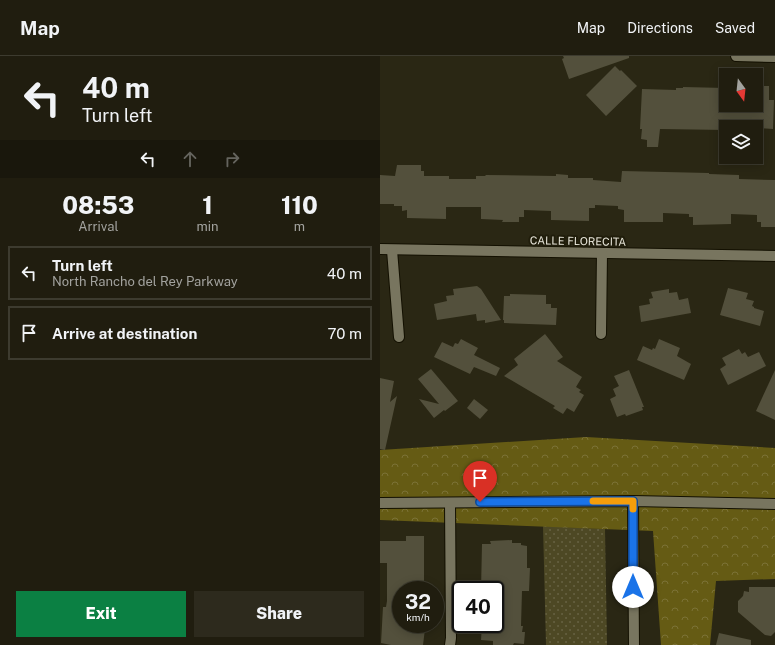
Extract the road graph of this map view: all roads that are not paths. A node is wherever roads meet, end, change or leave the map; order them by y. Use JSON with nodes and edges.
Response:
{"nodes":[{"id":1,"x":736,"y":56,"type":"edge"},
{"id":2,"x":775,"y":57,"type":"edge"},
{"id":3,"x":380,"y":249,"type":"edge"},
{"id":4,"x":392,"y":250,"type":"junction"},
{"id":5,"x":602,"y":253,"type":"junction"},
{"id":6,"x":775,"y":256,"type":"edge"},
{"id":7,"x":601,"y":334,"type":"dead end"},
{"id":8,"x":399,"y":337,"type":"dead end"},
{"id":9,"x":633,"y":501,"type":"junction"},
{"id":10,"x":380,"y":503,"type":"edge"},
{"id":11,"x":450,"y":503,"type":"junction"},
{"id":12,"x":775,"y":504,"type":"edge"},
{"id":13,"x":450,"y":645,"type":"edge"},
{"id":14,"x":634,"y":645,"type":"edge"}],
"edges":[{"from":1,"to":2,"type":"street"},
{"from":3,"to":4,"type":"street","name":"CALLE FLORECITA"},
{"from":4,"to":5,"type":"street","name":"CALLE FLORECITA"},
{"from":4,"to":8,"type":"street"},
{"from":5,"to":6,"type":"street","name":"CALLE FLORECITA"},
{"from":5,"to":7,"type":"street"},
{"from":9,"to":11,"type":"street"},
{"from":9,"to":12,"type":"street"},
{"from":9,"to":14,"type":"street"},
{"from":10,"to":11,"type":"street"},
{"from":11,"to":13,"type":"street"}]}
